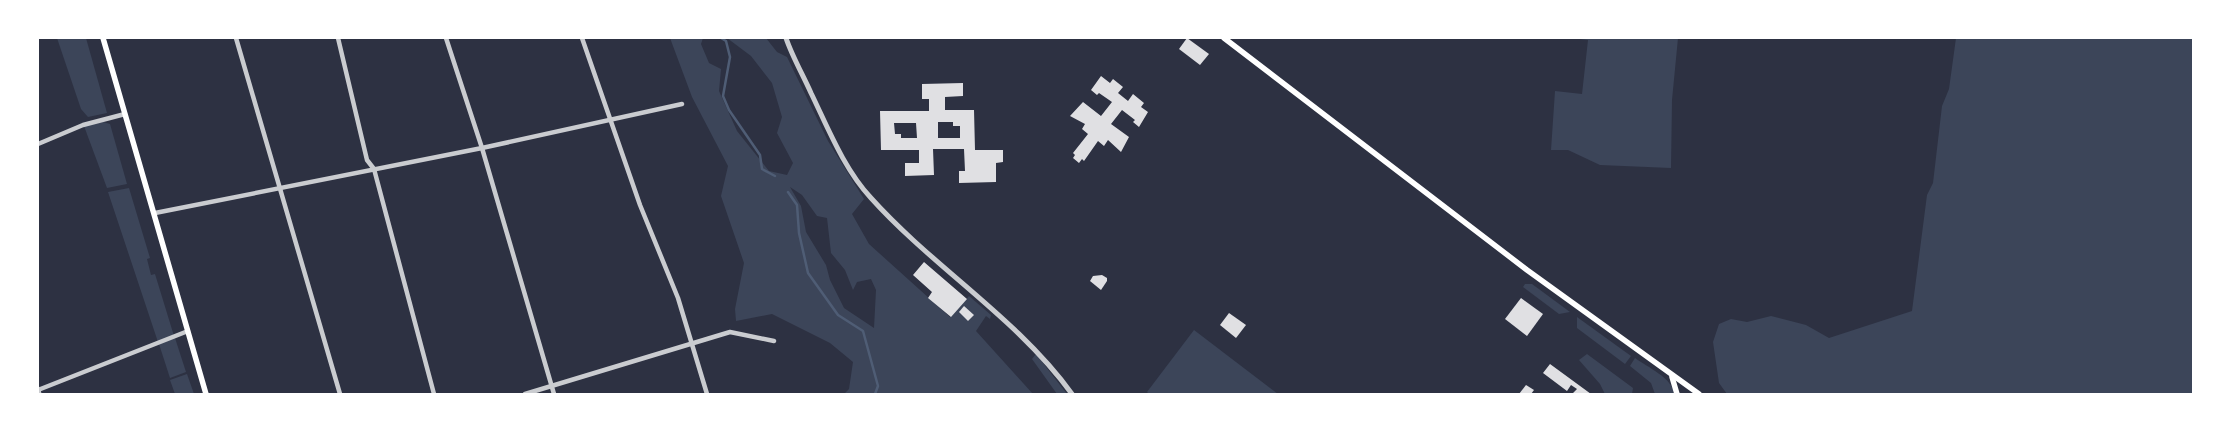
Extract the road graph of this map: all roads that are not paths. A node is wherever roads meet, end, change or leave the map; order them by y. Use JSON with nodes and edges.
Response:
{"nodes":[{"id":1,"x":103,"y":38,"type":"edge"},
{"id":2,"x":236,"y":38,"type":"edge"},
{"id":3,"x":338,"y":38,"type":"edge"},
{"id":4,"x":446,"y":38,"type":"edge"},
{"id":5,"x":582,"y":38,"type":"edge"},
{"id":6,"x":786,"y":38,"type":"edge"},
{"id":7,"x":1224,"y":38,"type":"edge"},
{"id":8,"x":682,"y":104,"type":"dead end"},
{"id":9,"x":125,"y":114,"type":"junction"},
{"id":10,"x":611,"y":119,"type":"junction"},
{"id":11,"x":38,"y":144,"type":"edge"},
{"id":12,"x":482,"y":148,"type":"junction"},
{"id":13,"x":374,"y":169,"type":"junction"},
{"id":14,"x":279,"y":187,"type":"junction"},
{"id":15,"x":155,"y":213,"type":"junction"},
{"id":16,"x":188,"y":331,"type":"junction"},
{"id":17,"x":774,"y":341,"type":"dead end"},
{"id":18,"x":692,"y":342,"type":"junction"},
{"id":19,"x":1672,"y":375,"type":"junction"},
{"id":20,"x":551,"y":387,"type":"junction"},
{"id":21,"x":38,"y":390,"type":"edge"},
{"id":22,"x":39,"y":394,"type":"edge"},
{"id":23,"x":206,"y":394,"type":"edge"},
{"id":24,"x":340,"y":394,"type":"edge"},
{"id":25,"x":434,"y":394,"type":"edge"},
{"id":26,"x":525,"y":394,"type":"edge"},
{"id":27,"x":554,"y":394,"type":"edge"},
{"id":28,"x":706,"y":394,"type":"edge"},
{"id":29,"x":1072,"y":394,"type":"edge"},
{"id":30,"x":1677,"y":394,"type":"edge"},
{"id":31,"x":1699,"y":394,"type":"edge"}],
"edges":[{"from":1,"to":9,"type":"main road"},
{"from":2,"to":14,"type":"street"},
{"from":3,"to":13,"type":"street"},
{"from":4,"to":12,"type":"street"},
{"from":5,"to":10,"type":"street"},
{"from":6,"to":29,"type":"street"},
{"from":7,"to":19,"type":"main road"},
{"from":8,"to":10,"type":"street"},
{"from":9,"to":11,"type":"street"},
{"from":9,"to":15,"type":"main road"},
{"from":10,"to":12,"type":"street"},
{"from":10,"to":18,"type":"street"},
{"from":12,"to":13,"type":"street"},
{"from":12,"to":20,"type":"street"},
{"from":13,"to":14,"type":"street"},
{"from":13,"to":25,"type":"street"},
{"from":14,"to":15,"type":"street"},
{"from":14,"to":24,"type":"street"},
{"from":15,"to":16,"type":"main road"},
{"from":16,"to":21,"type":"street"},
{"from":16,"to":23,"type":"main road"},
{"from":17,"to":18,"type":"street"},
{"from":18,"to":20,"type":"street"},
{"from":18,"to":28,"type":"street"},
{"from":19,"to":30,"type":"main road"},
{"from":19,"to":31,"type":"main road"},
{"from":20,"to":26,"type":"street"},
{"from":20,"to":27,"type":"street"},
{"from":21,"to":22,"type":"street"}]}
